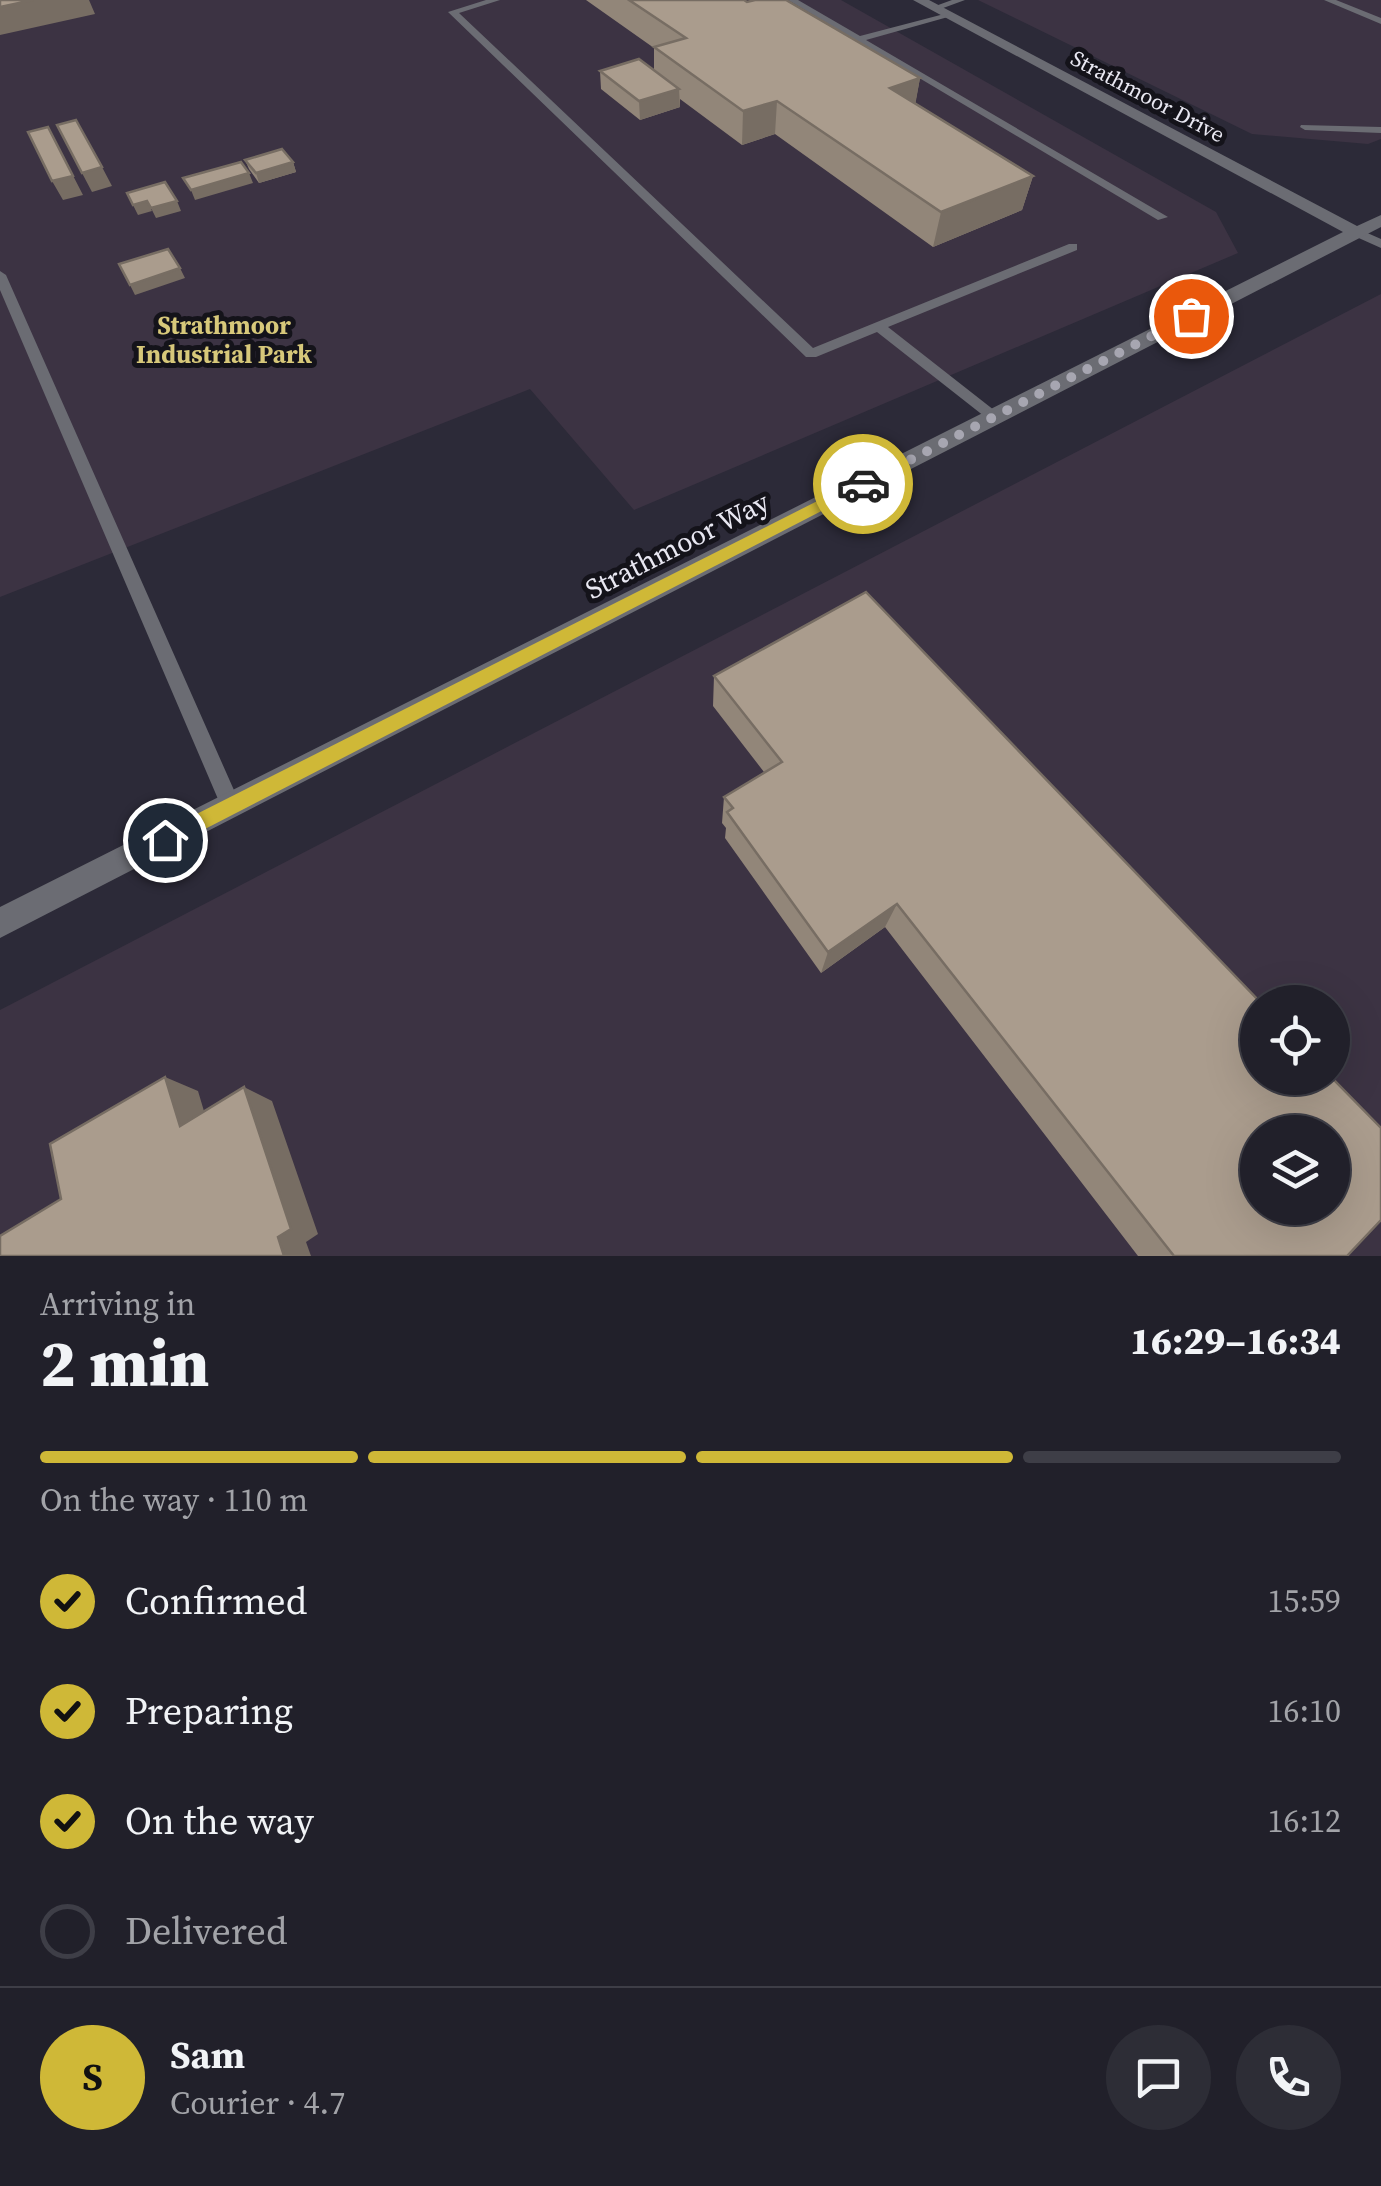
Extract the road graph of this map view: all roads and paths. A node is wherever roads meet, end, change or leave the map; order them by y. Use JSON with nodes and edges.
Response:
{"nodes":[{"id":1,"x":496,"y":0,"type":"edge"},
{"id":2,"x":792,"y":0,"type":"edge"},
{"id":3,"x":919,"y":0,"type":"edge"},
{"id":4,"x":961,"y":0,"type":"edge"},
{"id":5,"x":1328,"y":0,"type":"edge"},
{"id":6,"x":940,"y":12,"type":"junction"},
{"id":7,"x":1381,"y":21,"type":"edge"},
{"id":8,"x":858,"y":38,"type":"junction"},
{"id":9,"x":1305,"y":127,"type":"dead end"},
{"id":10,"x":1381,"y":130,"type":"edge"},
{"id":11,"x":1162,"y":217,"type":"dead end"},
{"id":12,"x":1381,"y":220,"type":"edge"},
{"id":13,"x":1356,"y":232,"type":"junction"},
{"id":14,"x":1381,"y":244,"type":"edge"},
{"id":15,"x":1073,"y":247,"type":"dead end"},
{"id":16,"x":0,"y":275,"type":"edge"},
{"id":17,"x":878,"y":326,"type":"junction"},
{"id":18,"x":994,"y":417,"type":"junction"},
{"id":19,"x":231,"y":806,"type":"junction"},
{"id":20,"x":0,"y":923,"type":"edge"}],
"edges":[{"from":1,"to":17,"type":"lane"},
{"from":2,"to":8,"type":"lane"},
{"from":3,"to":6,"type":"street","name":"Strathmoor Drive"},
{"from":4,"to":6,"type":"lane"},
{"from":5,"to":7,"type":"lane"},
{"from":6,"to":8,"type":"lane"},
{"from":6,"to":13,"type":"street","name":"Strathmoor Drive"},
{"from":8,"to":11,"type":"lane"},
{"from":9,"to":10,"type":"lane"},
{"from":12,"to":13,"type":"street","name":"Strathmoor Way"},
{"from":13,"to":14,"type":"lane"},
{"from":13,"to":18,"type":"street","name":"Strathmoor Way"},
{"from":15,"to":17,"type":"lane"},
{"from":16,"to":19,"type":"lane"},
{"from":17,"to":18,"type":"lane"},
{"from":18,"to":19,"type":"street","name":"Strathmoor Way"},
{"from":19,"to":20,"type":"street","name":"Strathmoor Way"}]}
